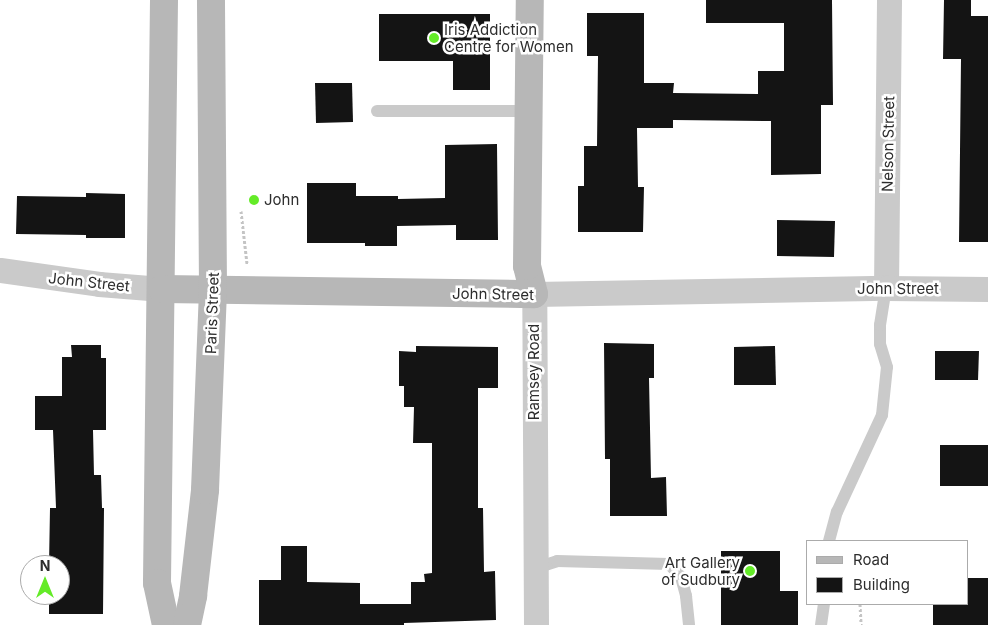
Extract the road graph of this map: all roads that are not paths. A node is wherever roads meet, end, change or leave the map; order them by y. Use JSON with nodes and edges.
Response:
{"nodes":[{"id":1,"x":164,"y":0,"type":"edge"},
{"id":2,"x":210,"y":0,"type":"edge"},
{"id":3,"x":530,"y":0,"type":"edge"},
{"id":4,"x":889,"y":0,"type":"edge"},
{"id":5,"x":377,"y":111,"type":"dead end"},
{"id":6,"x":529,"y":111,"type":"junction"},
{"id":7,"x":0,"y":270,"type":"edge"},
{"id":8,"x":886,"y":288,"type":"junction"},
{"id":9,"x":162,"y":289,"type":"junction"},
{"id":10,"x":988,"y":289,"type":"edge"},
{"id":11,"x":213,"y":290,"type":"junction"},
{"id":12,"x":534,"y":294,"type":"junction"},
{"id":13,"x":829,"y":540,"type":"edge"},
{"id":14,"x":536,"y":568,"type":"junction"},
{"id":15,"x":824,"y":605,"type":"edge"},
{"id":16,"x":166,"y":625,"type":"edge"},
{"id":17,"x":187,"y":625,"type":"edge"},
{"id":18,"x":536,"y":625,"type":"edge"},
{"id":19,"x":689,"y":625,"type":"edge"},
{"id":20,"x":821,"y":625,"type":"edge"}],
"edges":[{"from":1,"to":9,"type":"main road"},
{"from":2,"to":11,"type":"main road","name":"Paris Street"},
{"from":3,"to":6,"type":"main road","name":"Ramsey Road"},
{"from":4,"to":8,"type":"street","name":"Nelson Street"},
{"from":5,"to":6,"type":"lane"},
{"from":6,"to":12,"type":"main road","name":"Ramsey Road"},
{"from":7,"to":9,"type":"street","name":"John Street"},
{"from":8,"to":10,"type":"street","name":"John Street"},
{"from":8,"to":12,"type":"street","name":"John Street"},
{"from":8,"to":13,"type":"lane"},
{"from":9,"to":11,"type":"main road","name":"John Street"},
{"from":9,"to":16,"type":"main road"},
{"from":11,"to":12,"type":"main road","name":"John Street"},
{"from":11,"to":17,"type":"main road","name":"Paris Street"},
{"from":12,"to":14,"type":"street","name":"Ramsey Road"},
{"from":14,"to":18,"type":"street","name":"Ramsey Road"},
{"from":14,"to":19,"type":"lane"},
{"from":15,"to":20,"type":"lane"}]}
